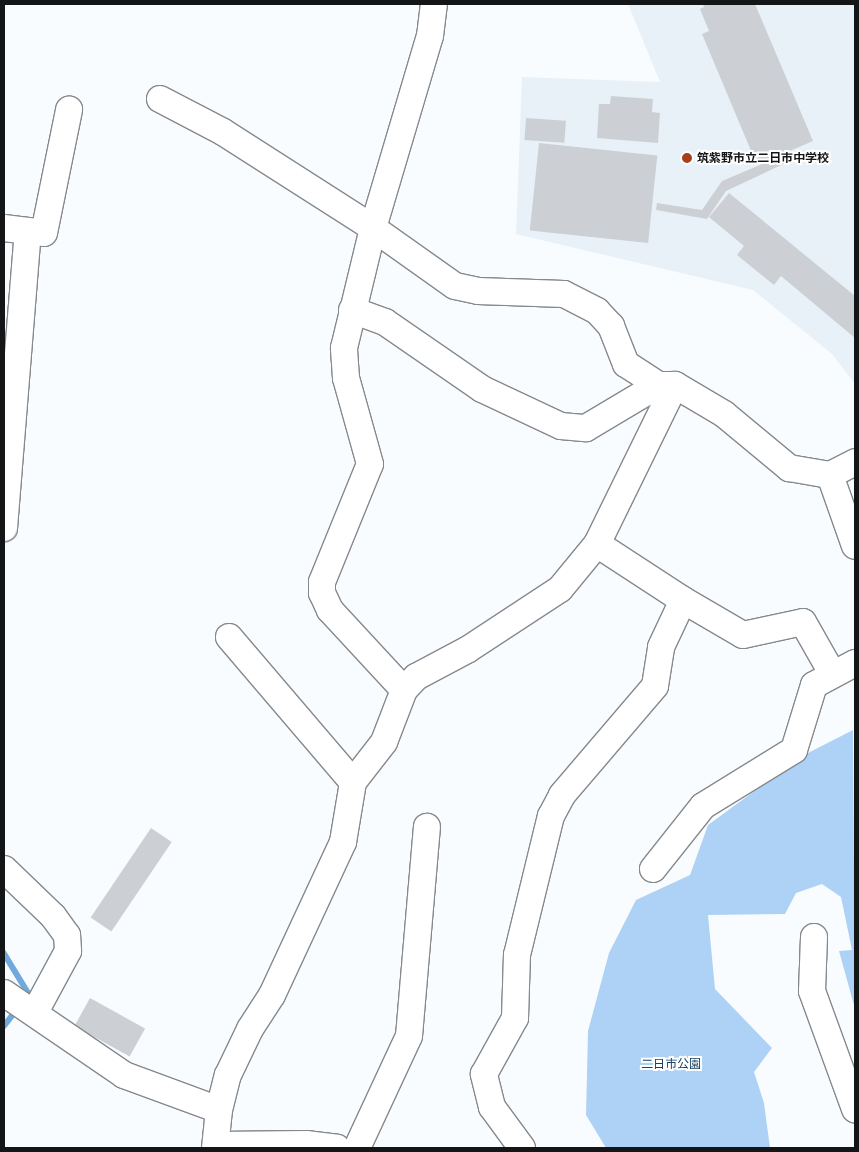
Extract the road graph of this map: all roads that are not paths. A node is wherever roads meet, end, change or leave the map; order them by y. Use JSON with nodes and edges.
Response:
{"nodes":[{"id":1,"x":434,"y":4,"type":"edge"},
{"id":2,"x":160,"y":99,"type":"dead end"},
{"id":3,"x":69,"y":110,"type":"dead end"},
{"id":4,"x":373,"y":228,"type":"junction"},
{"id":5,"x":16,"y":229,"type":"edge"},
{"id":6,"x":352,"y":310,"type":"junction"},
{"id":7,"x":666,"y":385,"type":"junction"},
{"id":8,"x":9,"y":406,"type":"edge"},
{"id":9,"x":855,"y":462,"type":"edge"},
{"id":10,"x":830,"y":475,"type":"junction"},
{"id":11,"x":4,"y":528,"type":"edge"},
{"id":12,"x":597,"y":544,"type":"junction"},
{"id":13,"x":855,"y":546,"type":"edge"},
{"id":14,"x":683,"y":600,"type":"junction"},
{"id":15,"x":229,"y":637,"type":"dead end"},
{"id":16,"x":855,"y":663,"type":"edge"},
{"id":17,"x":832,"y":673,"type":"junction"},
{"id":18,"x":404,"y":690,"type":"junction"},
{"id":19,"x":354,"y":782,"type":"junction"},
{"id":20,"x":427,"y":827,"type":"dead end"},
{"id":21,"x":4,"y":868,"type":"edge"},
{"id":22,"x":654,"y":869,"type":"dead end"},
{"id":23,"x":814,"y":937,"type":"dead end"},
{"id":24,"x":4,"y":993,"type":"edge"},
{"id":25,"x":35,"y":1012,"type":"junction"},
{"id":26,"x":855,"y":1109,"type":"edge"},
{"id":27,"x":219,"y":1110,"type":"junction"},
{"id":28,"x":215,"y":1146,"type":"edge"},
{"id":29,"x":337,"y":1148,"type":"edge"},
{"id":30,"x":357,"y":1148,"type":"edge"},
{"id":31,"x":522,"y":1148,"type":"edge"}],
"edges":[{"from":1,"to":4,"type":"street"},
{"from":2,"to":4,"type":"street"},
{"from":3,"to":5,"type":"street"},
{"from":4,"to":6,"type":"street"},
{"from":4,"to":7,"type":"street"},
{"from":5,"to":8,"type":"street"},
{"from":6,"to":7,"type":"street"},
{"from":6,"to":18,"type":"street"},
{"from":7,"to":10,"type":"street"},
{"from":7,"to":12,"type":"street"},
{"from":8,"to":11,"type":"street"},
{"from":9,"to":10,"type":"street"},
{"from":10,"to":13,"type":"street"},
{"from":12,"to":14,"type":"street"},
{"from":12,"to":18,"type":"street"},
{"from":14,"to":17,"type":"street"},
{"from":14,"to":31,"type":"street"},
{"from":15,"to":19,"type":"street"},
{"from":16,"to":17,"type":"street"},
{"from":17,"to":22,"type":"street"},
{"from":18,"to":19,"type":"street"},
{"from":19,"to":27,"type":"street"},
{"from":20,"to":30,"type":"street"},
{"from":21,"to":25,"type":"street"},
{"from":23,"to":26,"type":"street"},
{"from":24,"to":25,"type":"street"},
{"from":25,"to":27,"type":"street"},
{"from":27,"to":28,"type":"street"},
{"from":28,"to":29,"type":"street"}]}
